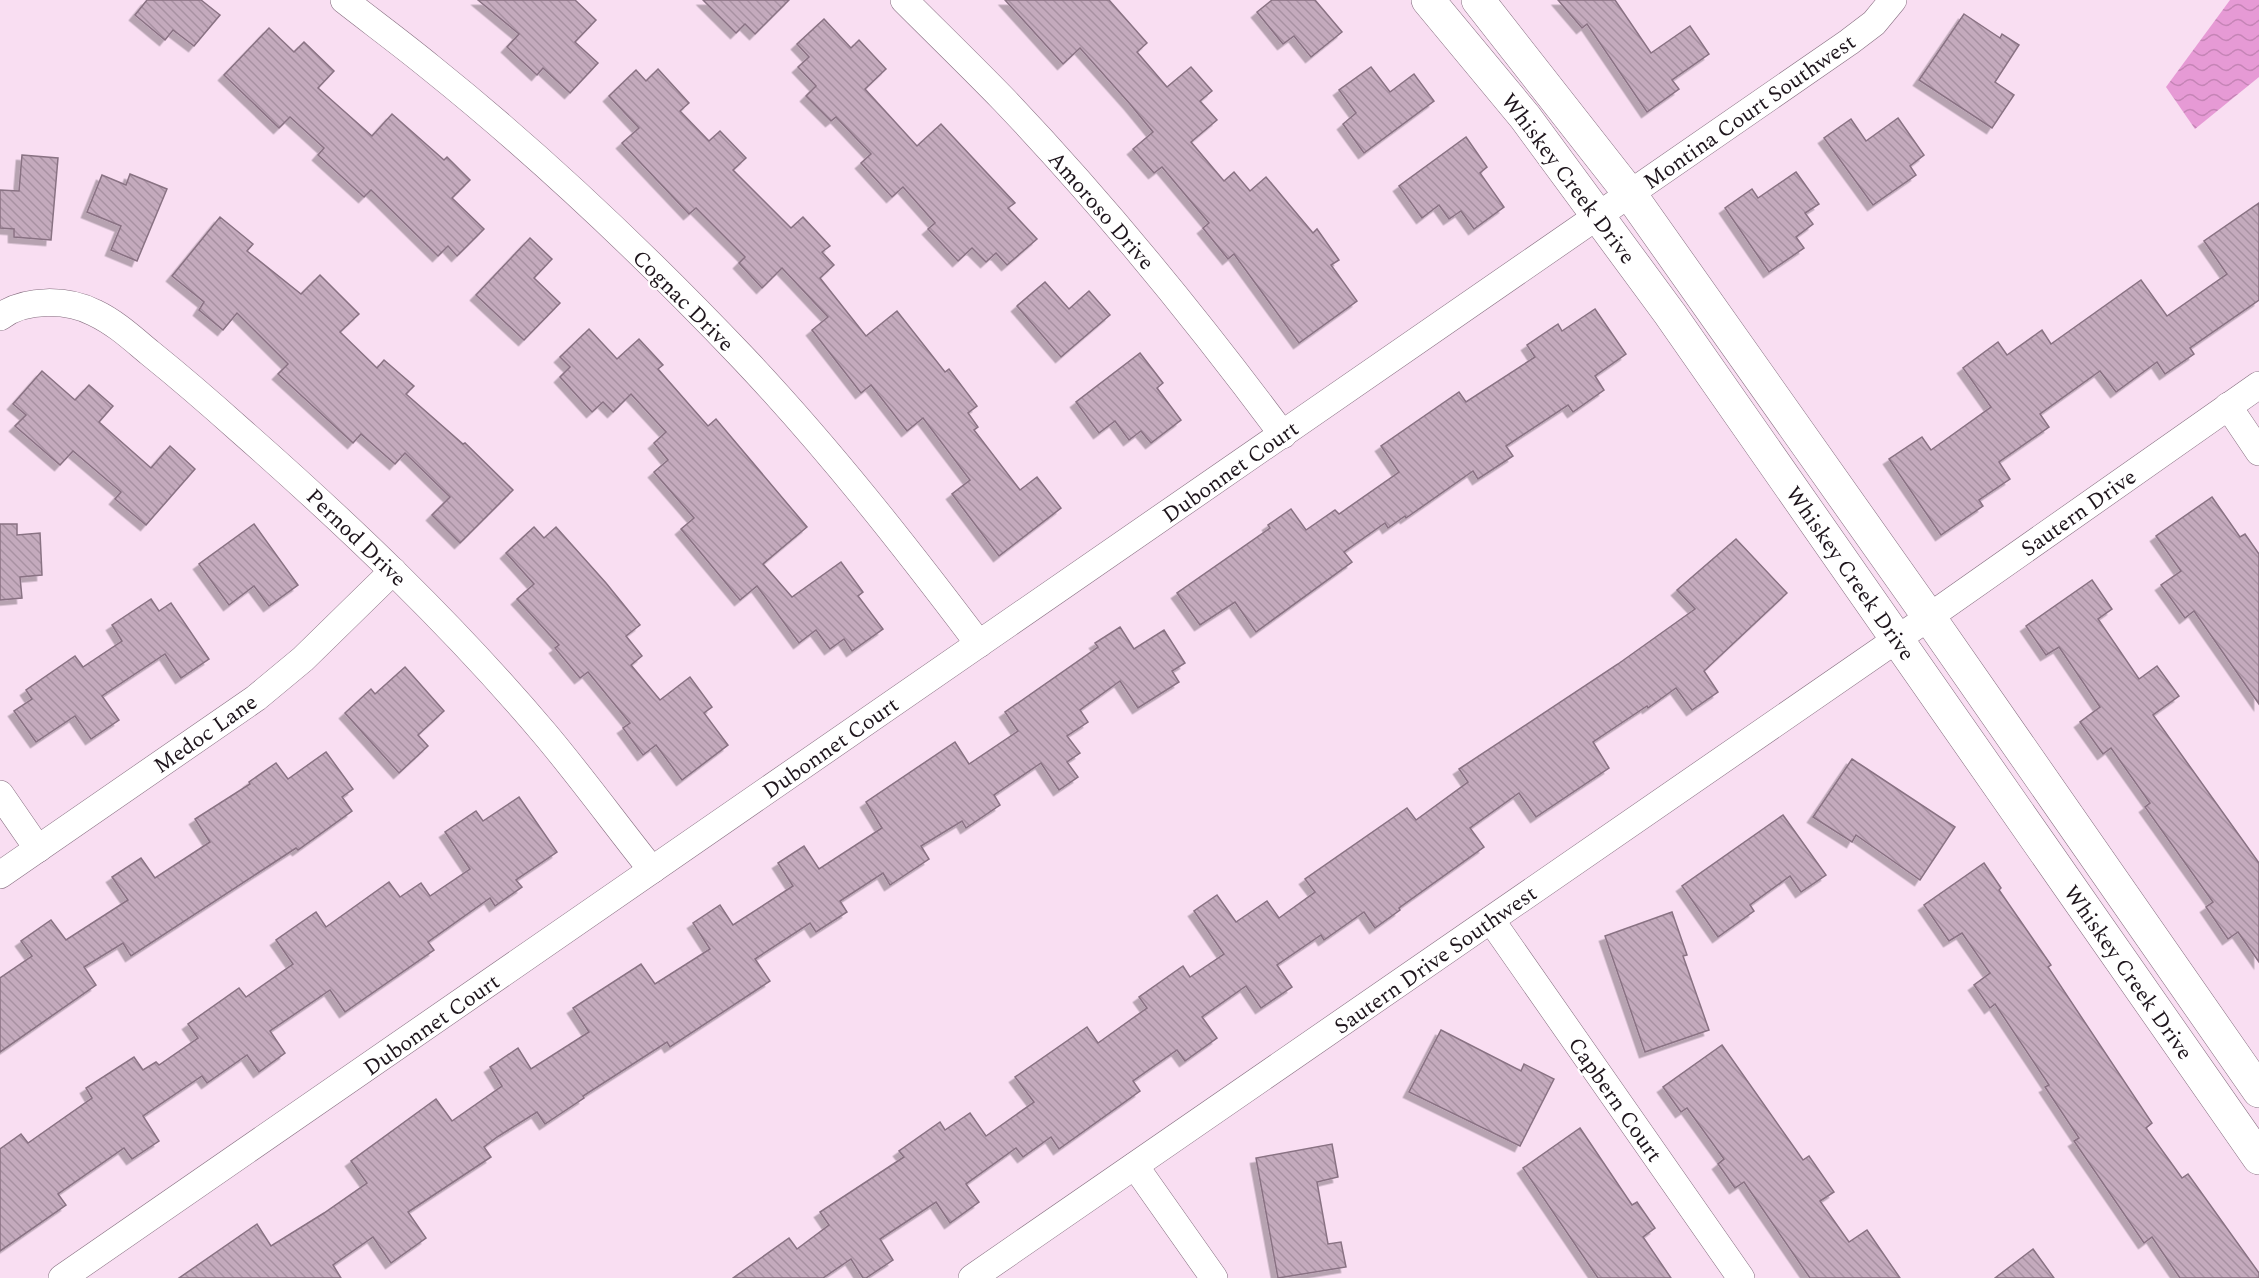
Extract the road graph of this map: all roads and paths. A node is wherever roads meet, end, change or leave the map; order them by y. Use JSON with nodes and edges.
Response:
{"nodes":[{"id":1,"x":344,"y":0,"type":"edge"},
{"id":2,"x":904,"y":0,"type":"edge"},
{"id":3,"x":1428,"y":0,"type":"edge"},
{"id":4,"x":1478,"y":0,"type":"edge"},
{"id":5,"x":1893,"y":0,"type":"edge"},
{"id":6,"x":1630,"y":194,"type":"junction"},
{"id":7,"x":1598,"y":215,"type":"junction"},
{"id":8,"x":0,"y":317,"type":"edge"},
{"id":9,"x":2259,"y":385,"type":"edge"},
{"id":10,"x":2228,"y":406,"type":"junction"},
{"id":11,"x":1282,"y":435,"type":"junction"},
{"id":12,"x":2259,"y":452,"type":"edge"},
{"id":13,"x":393,"y":571,"type":"junction"},
{"id":14,"x":1929,"y":618,"type":"junction"},
{"id":15,"x":1897,"y":639,"type":"junction"},
{"id":16,"x":979,"y":644,"type":"junction"},
{"id":17,"x":0,"y":794,"type":"edge"},
{"id":18,"x":38,"y":849,"type":"junction"},
{"id":19,"x":652,"y":870,"type":"junction"},
{"id":20,"x":0,"y":874,"type":"edge"},
{"id":21,"x":1491,"y":920,"type":"junction"},
{"id":22,"x":2259,"y":1091,"type":"edge"},
{"id":23,"x":2259,"y":1158,"type":"edge"},
{"id":24,"x":1136,"y":1166,"type":"junction"},
{"id":25,"x":62,"y":1278,"type":"edge"},
{"id":26,"x":972,"y":1278,"type":"edge"},
{"id":27,"x":1214,"y":1278,"type":"edge"},
{"id":28,"x":1741,"y":1278,"type":"edge"}],
"edges":[{"from":1,"to":16,"type":"street","name":"Cognac Drive"},
{"from":2,"to":11,"type":"street","name":"Amoroso Drive"},
{"from":3,"to":7,"type":"street","name":"Whiskey Creek Drive"},
{"from":4,"to":6,"type":"street","name":"Whiskey Creek Drive"},
{"from":5,"to":6,"type":"street","name":"Montina Court Southwest"},
{"from":6,"to":7,"type":"street","name":"Montina Court Southwest"},
{"from":6,"to":14,"type":"street","name":"Whiskey Creek Drive"},
{"from":7,"to":11,"type":"street","name":"Dubonnet Court"},
{"from":7,"to":15,"type":"street","name":"Whiskey Creek Drive"},
{"from":8,"to":13,"type":"street","name":"Pernod Drive"},
{"from":9,"to":10,"type":"street","name":"Sautern Drive"},
{"from":10,"to":12,"type":"street"},
{"from":10,"to":14,"type":"street","name":"Sautern Drive"},
{"from":11,"to":16,"type":"street","name":"Dubonnet Court"},
{"from":13,"to":18,"type":"street","name":"Medoc Lane"},
{"from":13,"to":19,"type":"street","name":"Pernod Drive"},
{"from":14,"to":15,"type":"street","name":"Sautern Drive"},
{"from":14,"to":22,"type":"street","name":"Whiskey Creek Drive"},
{"from":15,"to":21,"type":"street","name":"Sautern Drive Southwest"},
{"from":15,"to":23,"type":"street","name":"Whiskey Creek Drive"},
{"from":16,"to":19,"type":"street","name":"Dubonnet Court"},
{"from":17,"to":18,"type":"street"},
{"from":18,"to":20,"type":"street","name":"Medoc Lane"},
{"from":19,"to":25,"type":"street","name":"Dubonnet Court"},
{"from":21,"to":24,"type":"street","name":"Sautern Drive Southwest"},
{"from":21,"to":28,"type":"street","name":"Capbern Court"},
{"from":24,"to":26,"type":"street","name":"Sautern Drive Southwest"},
{"from":24,"to":27,"type":"street"}]}
